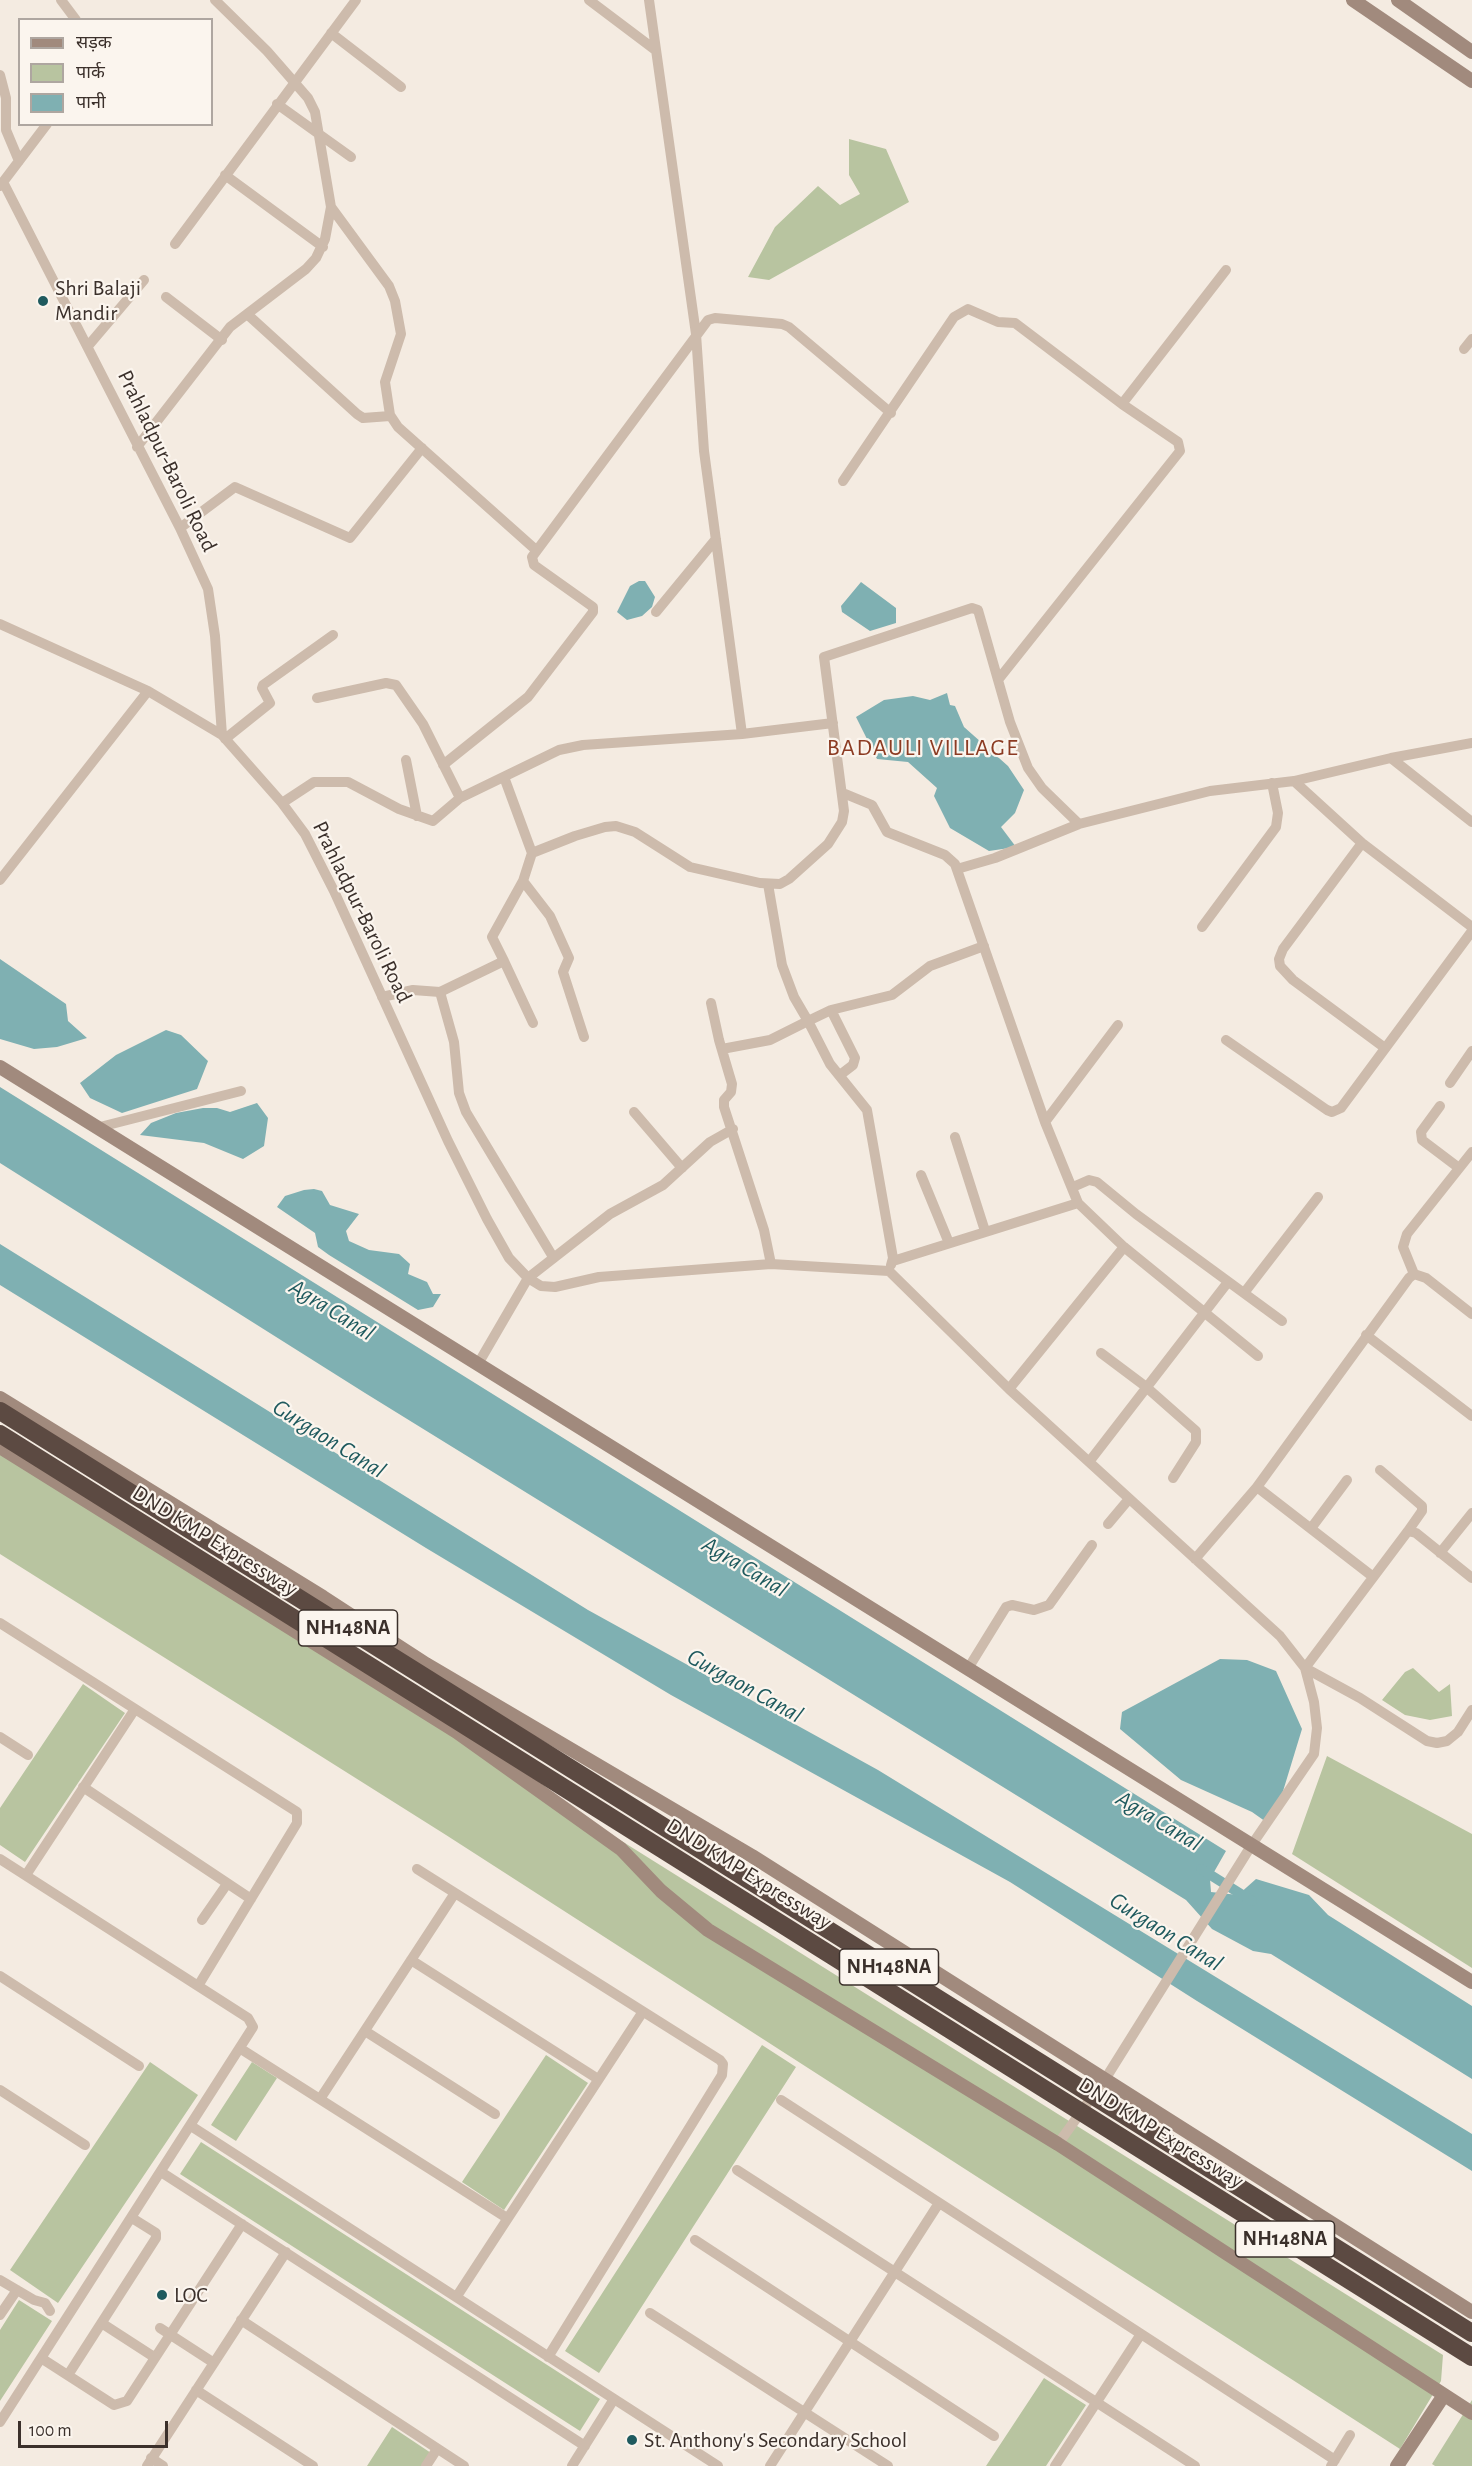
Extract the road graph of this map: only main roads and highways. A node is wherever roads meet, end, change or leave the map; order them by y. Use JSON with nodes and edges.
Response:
{"nodes":[{"id":1,"x":0,"y":1411,"type":"edge"},
{"id":2,"x":0,"y":1434,"type":"edge"},
{"id":3,"x":1472,"y":2333,"type":"edge"},
{"id":4,"x":1472,"y":2357,"type":"edge"}],
"edges":[{"from":1,"to":3,"type":"highway","name":"DND KMP Expressway","number":"NH148NA"},
{"from":2,"to":4,"type":"highway","name":"DND KMP Expressway","number":"NH148NA"}]}
